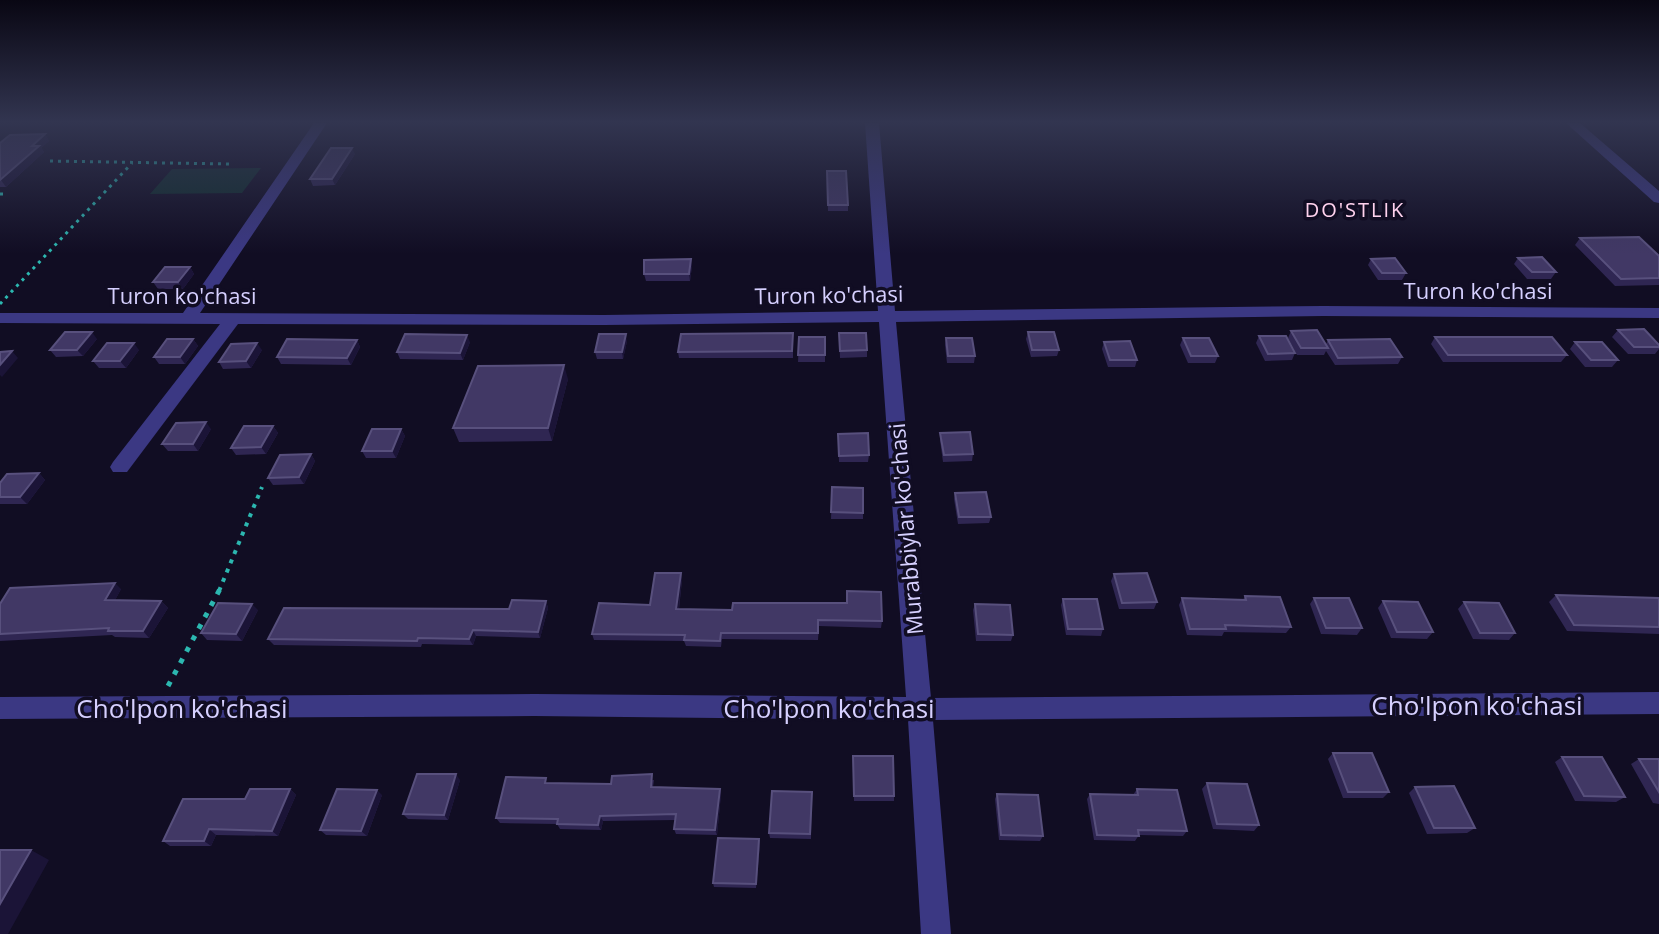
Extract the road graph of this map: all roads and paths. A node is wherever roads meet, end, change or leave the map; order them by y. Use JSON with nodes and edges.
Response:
{"nodes":[{"id":1,"x":129,"y":167,"type":"edge"},
{"id":2,"x":291,"y":167,"type":"edge"},
{"id":3,"x":875,"y":167,"type":"edge"},
{"id":4,"x":1622,"y":167,"type":"edge"},
{"id":5,"x":1659,"y":199,"type":"edge"},
{"id":6,"x":0,"y":304,"type":"edge"},
{"id":7,"x":1659,"y":313,"type":"edge"},
{"id":8,"x":885,"y":315,"type":"junction"},
{"id":9,"x":189,"y":317,"type":"junction"},
{"id":10,"x":235,"y":317,"type":"junction"},
{"id":11,"x":0,"y":318,"type":"edge"},
{"id":12,"x":120,"y":467,"type":"dead end"},
{"id":13,"x":262,"y":487,"type":"dead end"},
{"id":14,"x":1659,"y":703,"type":"edge"},
{"id":15,"x":0,"y":708,"type":"edge"},
{"id":16,"x":155,"y":709,"type":"junction"},
{"id":17,"x":921,"y":709,"type":"junction"},
{"id":18,"x":936,"y":934,"type":"edge"}],
"edges":[{"from":1,"to":6,"type":"path"},
{"from":2,"to":9,"type":"street"},
{"from":3,"to":8,"type":"street","name":"Murabbiylar ko'chasi"},
{"from":4,"to":5,"type":"street"},
{"from":7,"to":8,"type":"street","name":"Turon ko'chasi"},
{"from":8,"to":10,"type":"street","name":"Turon ko'chasi"},
{"from":8,"to":17,"type":"street","name":"Murabbiylar ko'chasi"},
{"from":9,"to":10,"type":"street","name":"Turon ko'chasi"},
{"from":9,"to":11,"type":"street","name":"Turon ko'chasi"},
{"from":10,"to":12,"type":"street"},
{"from":13,"to":16,"type":"path"},
{"from":14,"to":17,"type":"street","name":"Cho'lpon ko'chasi"},
{"from":15,"to":16,"type":"street","name":"Cho'lpon ko'chasi"},
{"from":16,"to":17,"type":"street","name":"Cho'lpon ko'chasi"},
{"from":17,"to":18,"type":"street","name":"Murabbiylar ko'chasi"}]}
